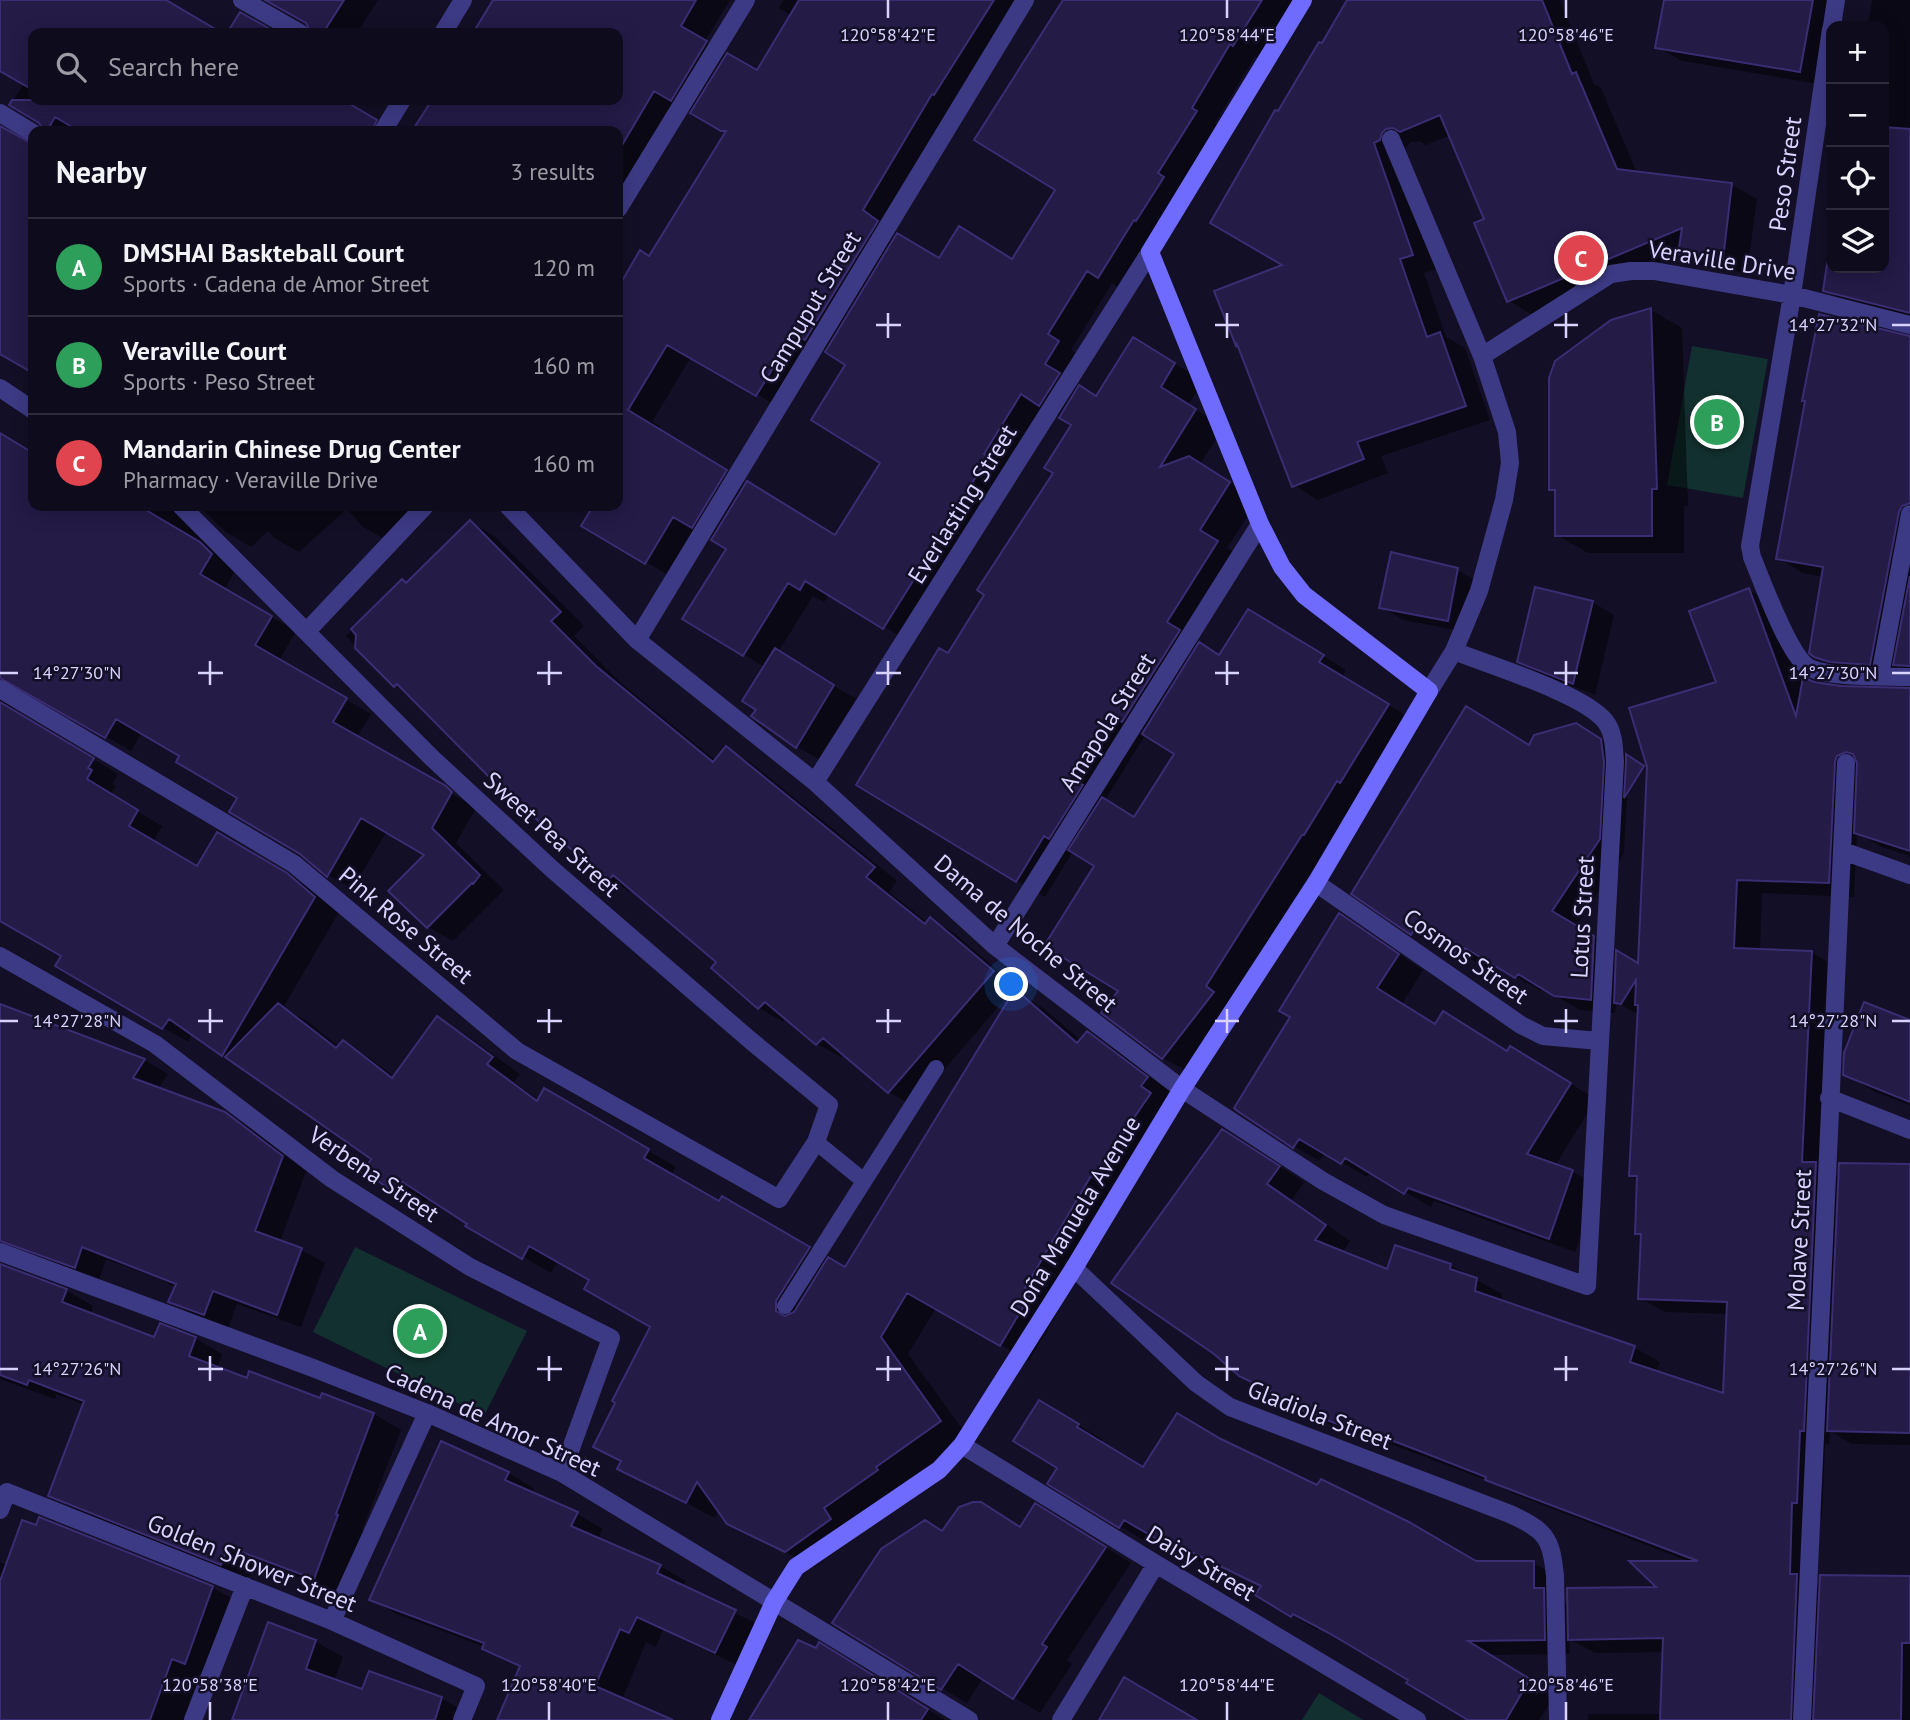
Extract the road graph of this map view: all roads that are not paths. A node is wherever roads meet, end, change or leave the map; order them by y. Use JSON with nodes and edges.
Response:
{"nodes":[{"id":1,"x":242,"y":0,"type":"edge"},
{"id":2,"x":463,"y":0,"type":"edge"},
{"id":3,"x":746,"y":0,"type":"edge"},
{"id":4,"x":1026,"y":0,"type":"edge"},
{"id":5,"x":1303,"y":0,"type":"edge"},
{"id":6,"x":1836,"y":0,"type":"edge"},
{"id":7,"x":1832,"y":21,"type":"edge"},
{"id":8,"x":291,"y":28,"type":"edge"},
{"id":9,"x":446,"y":28,"type":"edge"},
{"id":10,"x":1826,"y":62,"type":"edge"},
{"id":11,"x":399,"y":105,"type":"edge"},
{"id":12,"x":0,"y":113,"type":"edge"},
{"id":13,"x":386,"y":126,"type":"edge"},
{"id":14,"x":28,"y":130,"type":"edge"},
{"id":15,"x":1391,"y":139,"type":"dead end"},
{"id":16,"x":623,"y":201,"type":"edge"},
{"id":17,"x":1150,"y":252,"type":"junction"},
{"id":18,"x":1792,"y":295,"type":"junction"},
{"id":19,"x":1910,"y":325,"type":"edge"},
{"id":20,"x":1482,"y":356,"type":"junction"},
{"id":21,"x":0,"y":388,"type":"edge"},
{"id":22,"x":28,"y":407,"type":"edge"},
{"id":23,"x":186,"y":511,"type":"edge"},
{"id":24,"x":420,"y":511,"type":"edge"},
{"id":25,"x":513,"y":511,"type":"edge"},
{"id":26,"x":1910,"y":514,"type":"edge"},
{"id":27,"x":1260,"y":524,"type":"junction"},
{"id":28,"x":307,"y":631,"type":"junction"},
{"id":29,"x":637,"y":640,"type":"junction"},
{"id":30,"x":1454,"y":651,"type":"junction"},
{"id":31,"x":1880,"y":675,"type":"junction"},
{"id":32,"x":1910,"y":677,"type":"edge"},
{"id":33,"x":0,"y":689,"type":"edge"},
{"id":34,"x":1429,"y":691,"type":"junction"},
{"id":35,"x":1846,"y":763,"type":"dead end"},
{"id":36,"x":816,"y":782,"type":"junction"},
{"id":37,"x":1843,"y":851,"type":"junction"},
{"id":38,"x":1910,"y":875,"type":"edge"},
{"id":39,"x":1316,"y":883,"type":"junction"},
{"id":40,"x":995,"y":946,"type":"junction"},
{"id":41,"x":0,"y":956,"type":"edge"},
{"id":42,"x":1599,"y":1041,"type":"junction"},
{"id":43,"x":936,"y":1068,"type":"dead end"},
{"id":44,"x":1182,"y":1089,"type":"junction"},
{"id":45,"x":1829,"y":1098,"type":"junction"},
{"id":46,"x":1910,"y":1130,"type":"edge"},
{"id":47,"x":816,"y":1142,"type":"junction"},
{"id":48,"x":864,"y":1181,"type":"junction"},
{"id":49,"x":779,"y":1199,"type":"joint"},
{"id":50,"x":0,"y":1252,"type":"edge"},
{"id":51,"x":1073,"y":1268,"type":"junction"},
{"id":52,"x":1587,"y":1286,"type":"joint"},
{"id":53,"x":785,"y":1306,"type":"dead end"},
{"id":54,"x":428,"y":1413,"type":"junction"},
{"id":55,"x":962,"y":1445,"type":"junction"},
{"id":56,"x":562,"y":1473,"type":"junction"},
{"id":57,"x":0,"y":1510,"type":"edge"},
{"id":58,"x":1156,"y":1564,"type":"junction"},
{"id":59,"x":245,"y":1586,"type":"junction"},
{"id":60,"x":774,"y":1602,"type":"junction"},
{"id":61,"x":332,"y":1621,"type":"junction"},
{"id":62,"x":192,"y":1720,"type":"edge"},
{"id":63,"x":462,"y":1720,"type":"edge"},
{"id":64,"x":720,"y":1720,"type":"edge"},
{"id":65,"x":969,"y":1720,"type":"edge"},
{"id":66,"x":1061,"y":1720,"type":"edge"},
{"id":67,"x":1417,"y":1720,"type":"edge"},
{"id":68,"x":1558,"y":1720,"type":"edge"},
{"id":69,"x":1802,"y":1720,"type":"edge"}],
"edges":[{"from":1,"to":8,"type":"street"},
{"from":2,"to":9,"type":"street"},
{"from":3,"to":16,"type":"street"},
{"from":4,"to":29,"type":"street","name":"Campuput Street"},
{"from":5,"to":17,"type":"street"},
{"from":6,"to":7,"type":"street","name":"Peso Street"},
{"from":10,"to":18,"type":"street","name":"Peso Street"},
{"from":11,"to":13,"type":"street"},
{"from":12,"to":14,"type":"street"},
{"from":15,"to":20,"type":"street"},
{"from":17,"to":27,"type":"street"},
{"from":17,"to":36,"type":"street","name":"Everlasting Street"},
{"from":18,"to":19,"type":"street","name":"Veraville Drive"},
{"from":18,"to":20,"type":"street","name":"Veraville Drive"},
{"from":18,"to":31,"type":"street","name":"Peso Street"},
{"from":20,"to":30,"type":"street"},
{"from":21,"to":22,"type":"street"},
{"from":23,"to":28,"type":"street","name":"Sweet Pea Street"},
{"from":24,"to":28,"type":"street"},
{"from":25,"to":29,"type":"street","name":"Dama de Noche Street"},
{"from":26,"to":31,"type":"street"},
{"from":27,"to":34,"type":"street"},
{"from":27,"to":40,"type":"street","name":"Amapola Street"},
{"from":28,"to":47,"type":"street","name":"Sweet Pea Street"},
{"from":29,"to":36,"type":"street","name":"Dama de Noche Street"},
{"from":30,"to":34,"type":"street"},
{"from":30,"to":42,"type":"street","name":"Lotus Street"},
{"from":31,"to":32,"type":"street","name":"Peso Street"},
{"from":33,"to":49,"type":"street","name":"Pink Rose Street"},
{"from":34,"to":39,"type":"street","name":"Doña Manuela Avenue"},
{"from":35,"to":37,"type":"street","name":"Molave Street"},
{"from":36,"to":40,"type":"street","name":"Dama de Noche Street"},
{"from":37,"to":38,"type":"street"},
{"from":37,"to":45,"type":"street","name":"Molave Street"},
{"from":39,"to":42,"type":"street","name":"Cosmos Street"},
{"from":39,"to":44,"type":"street","name":"Doña Manuela Avenue"},
{"from":40,"to":44,"type":"street","name":"Dama de Noche Street"},
{"from":41,"to":56,"type":"street","name":"Verbena Street"},
{"from":42,"to":52,"type":"street","name":"Lotus Street"},
{"from":43,"to":48,"type":"lane"},
{"from":44,"to":51,"type":"street","name":"Doña Manuela Avenue"},
{"from":44,"to":52,"type":"street","name":"Dama de Noche Street"},
{"from":45,"to":46,"type":"street"},
{"from":45,"to":69,"type":"street","name":"Molave Street"},
{"from":47,"to":48,"type":"lane"},
{"from":47,"to":49,"type":"street","name":"Sweet Pea Street"},
{"from":48,"to":53,"type":"lane"},
{"from":50,"to":54,"type":"street","name":"Cadena de Amor Street"},
{"from":51,"to":55,"type":"street","name":"Doña Manuela Avenue"},
{"from":51,"to":68,"type":"street","name":"Gladiola Street"},
{"from":54,"to":56,"type":"street","name":"Cadena de Amor Street"},
{"from":54,"to":61,"type":"street"},
{"from":55,"to":58,"type":"street","name":"Daisy Street"},
{"from":55,"to":60,"type":"street","name":"Doña Manuela Avenue"},
{"from":56,"to":60,"type":"street","name":"Cadena de Amor Street"},
{"from":57,"to":59,"type":"street","name":"Golden Shower Street"},
{"from":58,"to":66,"type":"street"},
{"from":58,"to":67,"type":"street","name":"Daisy Street"},
{"from":59,"to":61,"type":"street","name":"Golden Shower Street"},
{"from":59,"to":62,"type":"street"},
{"from":60,"to":64,"type":"street","name":"Doña Manuela Avenue"},
{"from":60,"to":65,"type":"street","name":"Cadena de Amor Street"},
{"from":61,"to":63,"type":"street","name":"Golden Shower Street"}]}
